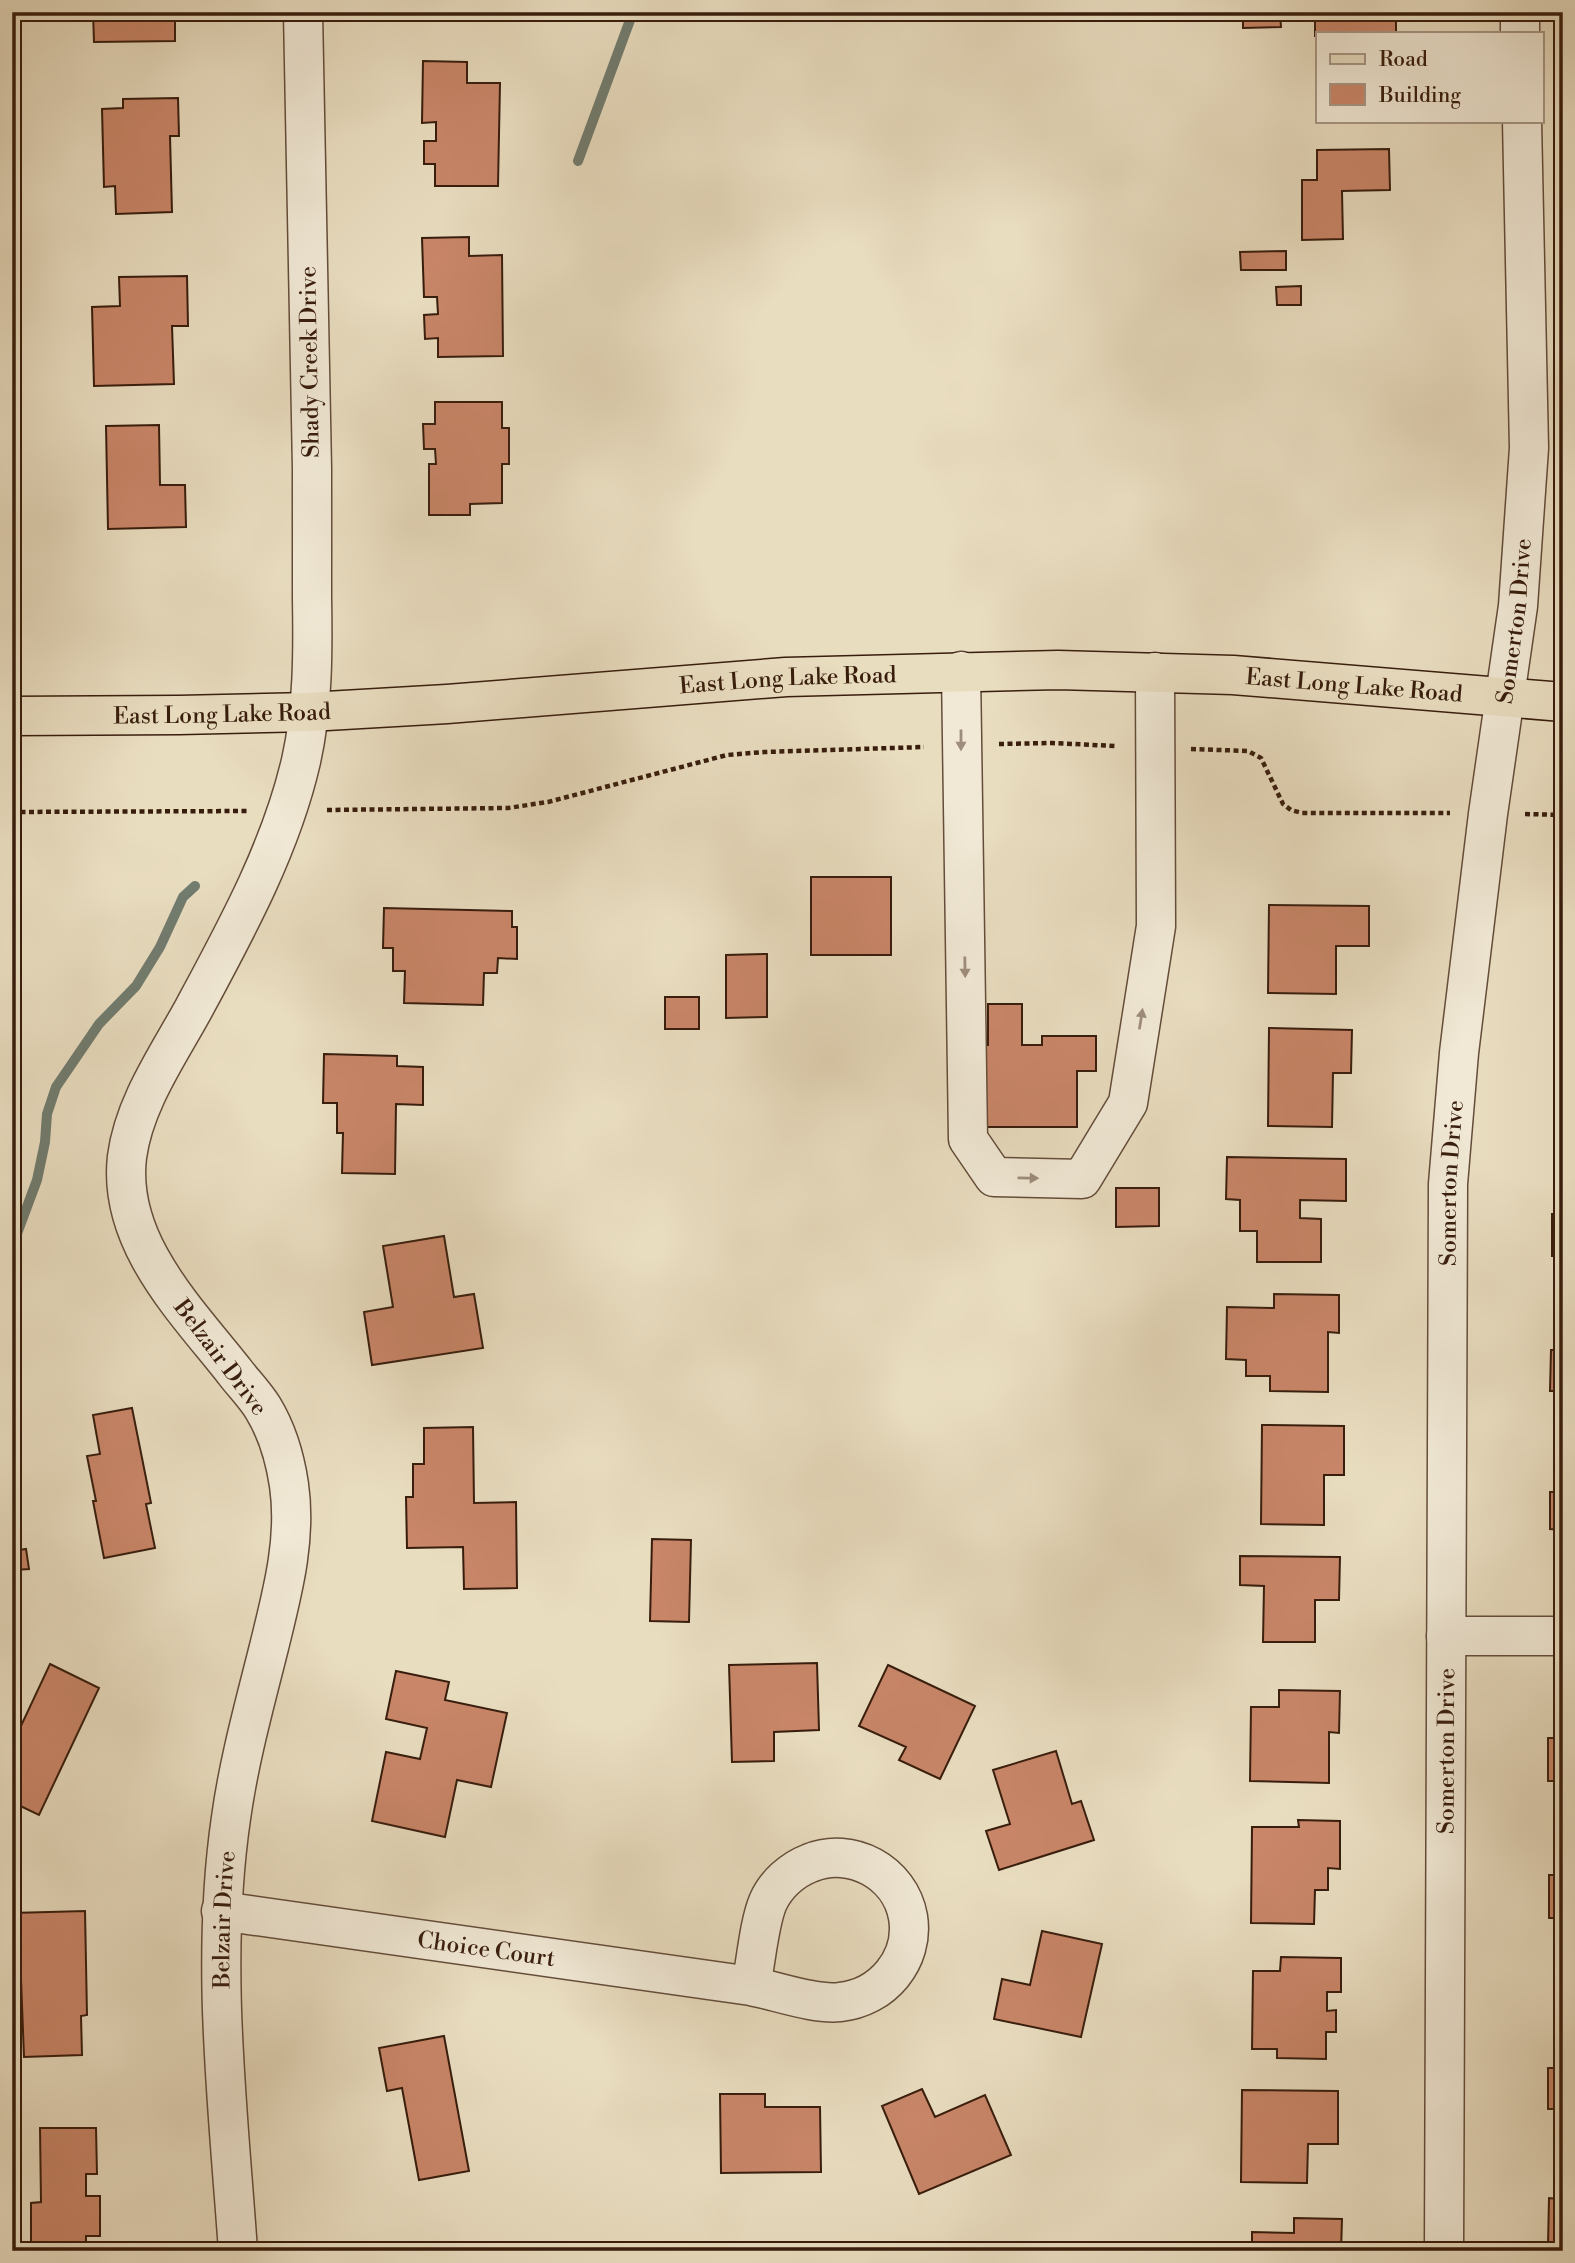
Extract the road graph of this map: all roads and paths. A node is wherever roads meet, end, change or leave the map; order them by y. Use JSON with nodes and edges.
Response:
{"nodes":[{"id":1,"x":303,"y":12,"type":"edge"},
{"id":2,"x":1520,"y":12,"type":"edge"},
{"id":3,"x":1520,"y":32,"type":"edge"},
{"id":4,"x":1522,"y":122,"type":"edge"},
{"id":5,"x":961,"y":671,"type":"junction"},
{"id":6,"x":1155,"y":672,"type":"junction"},
{"id":7,"x":1506,"y":697,"type":"junction"},
{"id":8,"x":1563,"y":702,"type":"edge"},
{"id":9,"x":309,"y":712,"type":"junction"},
{"id":10,"x":12,"y":716,"type":"edge"},
{"id":11,"x":988,"y":745,"type":"dead end"},
{"id":12,"x":1119,"y":746,"type":"dead end"},
{"id":13,"x":933,"y":747,"type":"dead end"},
{"id":14,"x":1181,"y":749,"type":"dead end"},
{"id":15,"x":324,"y":810,"type":"dead end"},
{"id":16,"x":251,"y":811,"type":"dead end"},
{"id":17,"x":12,"y":812,"type":"edge"},
{"id":18,"x":1453,"y":813,"type":"dead end"},
{"id":19,"x":1513,"y":814,"type":"dead end"},
{"id":20,"x":1563,"y":815,"type":"edge"},
{"id":21,"x":1446,"y":1636,"type":"junction"},
{"id":22,"x":1563,"y":1636,"type":"edge"},
{"id":23,"x":221,"y":1911,"type":"junction"},
{"id":24,"x":751,"y":1986,"type":"junction"},
{"id":25,"x":238,"y":2251,"type":"edge"},
{"id":26,"x":1444,"y":2251,"type":"edge"}],
"edges":[{"from":1,"to":9,"type":"street","name":"Shady Creek Drive"},
{"from":2,"to":3,"type":"street"},
{"from":4,"to":7,"type":"street","name":"Somerton Drive"},
{"from":5,"to":6,"type":"main road","name":"East Long Lake Road"},
{"from":5,"to":6,"type":"street","one_way":true},
{"from":5,"to":9,"type":"main road","name":"East Long Lake Road"},
{"from":6,"to":7,"type":"main road","name":"East Long Lake Road"},
{"from":7,"to":8,"type":"main road","name":"East Long Lake Road"},
{"from":7,"to":21,"type":"street","name":"Somerton Drive"},
{"from":9,"to":10,"type":"main road","name":"East Long Lake Road"},
{"from":9,"to":23,"type":"street","name":"Belzair Drive"},
{"from":11,"to":12,"type":"path"},
{"from":13,"to":15,"type":"path"},
{"from":14,"to":18,"type":"path"},
{"from":16,"to":17,"type":"path"},
{"from":19,"to":20,"type":"path"},
{"from":21,"to":22,"type":"street"},
{"from":21,"to":26,"type":"street","name":"Somerton Drive"},
{"from":23,"to":24,"type":"street","name":"Choice Court"},
{"from":23,"to":25,"type":"street","name":"Belzair Drive"},
{"from":24,"to":24,"type":"street","name":"Choice Court"}]}
